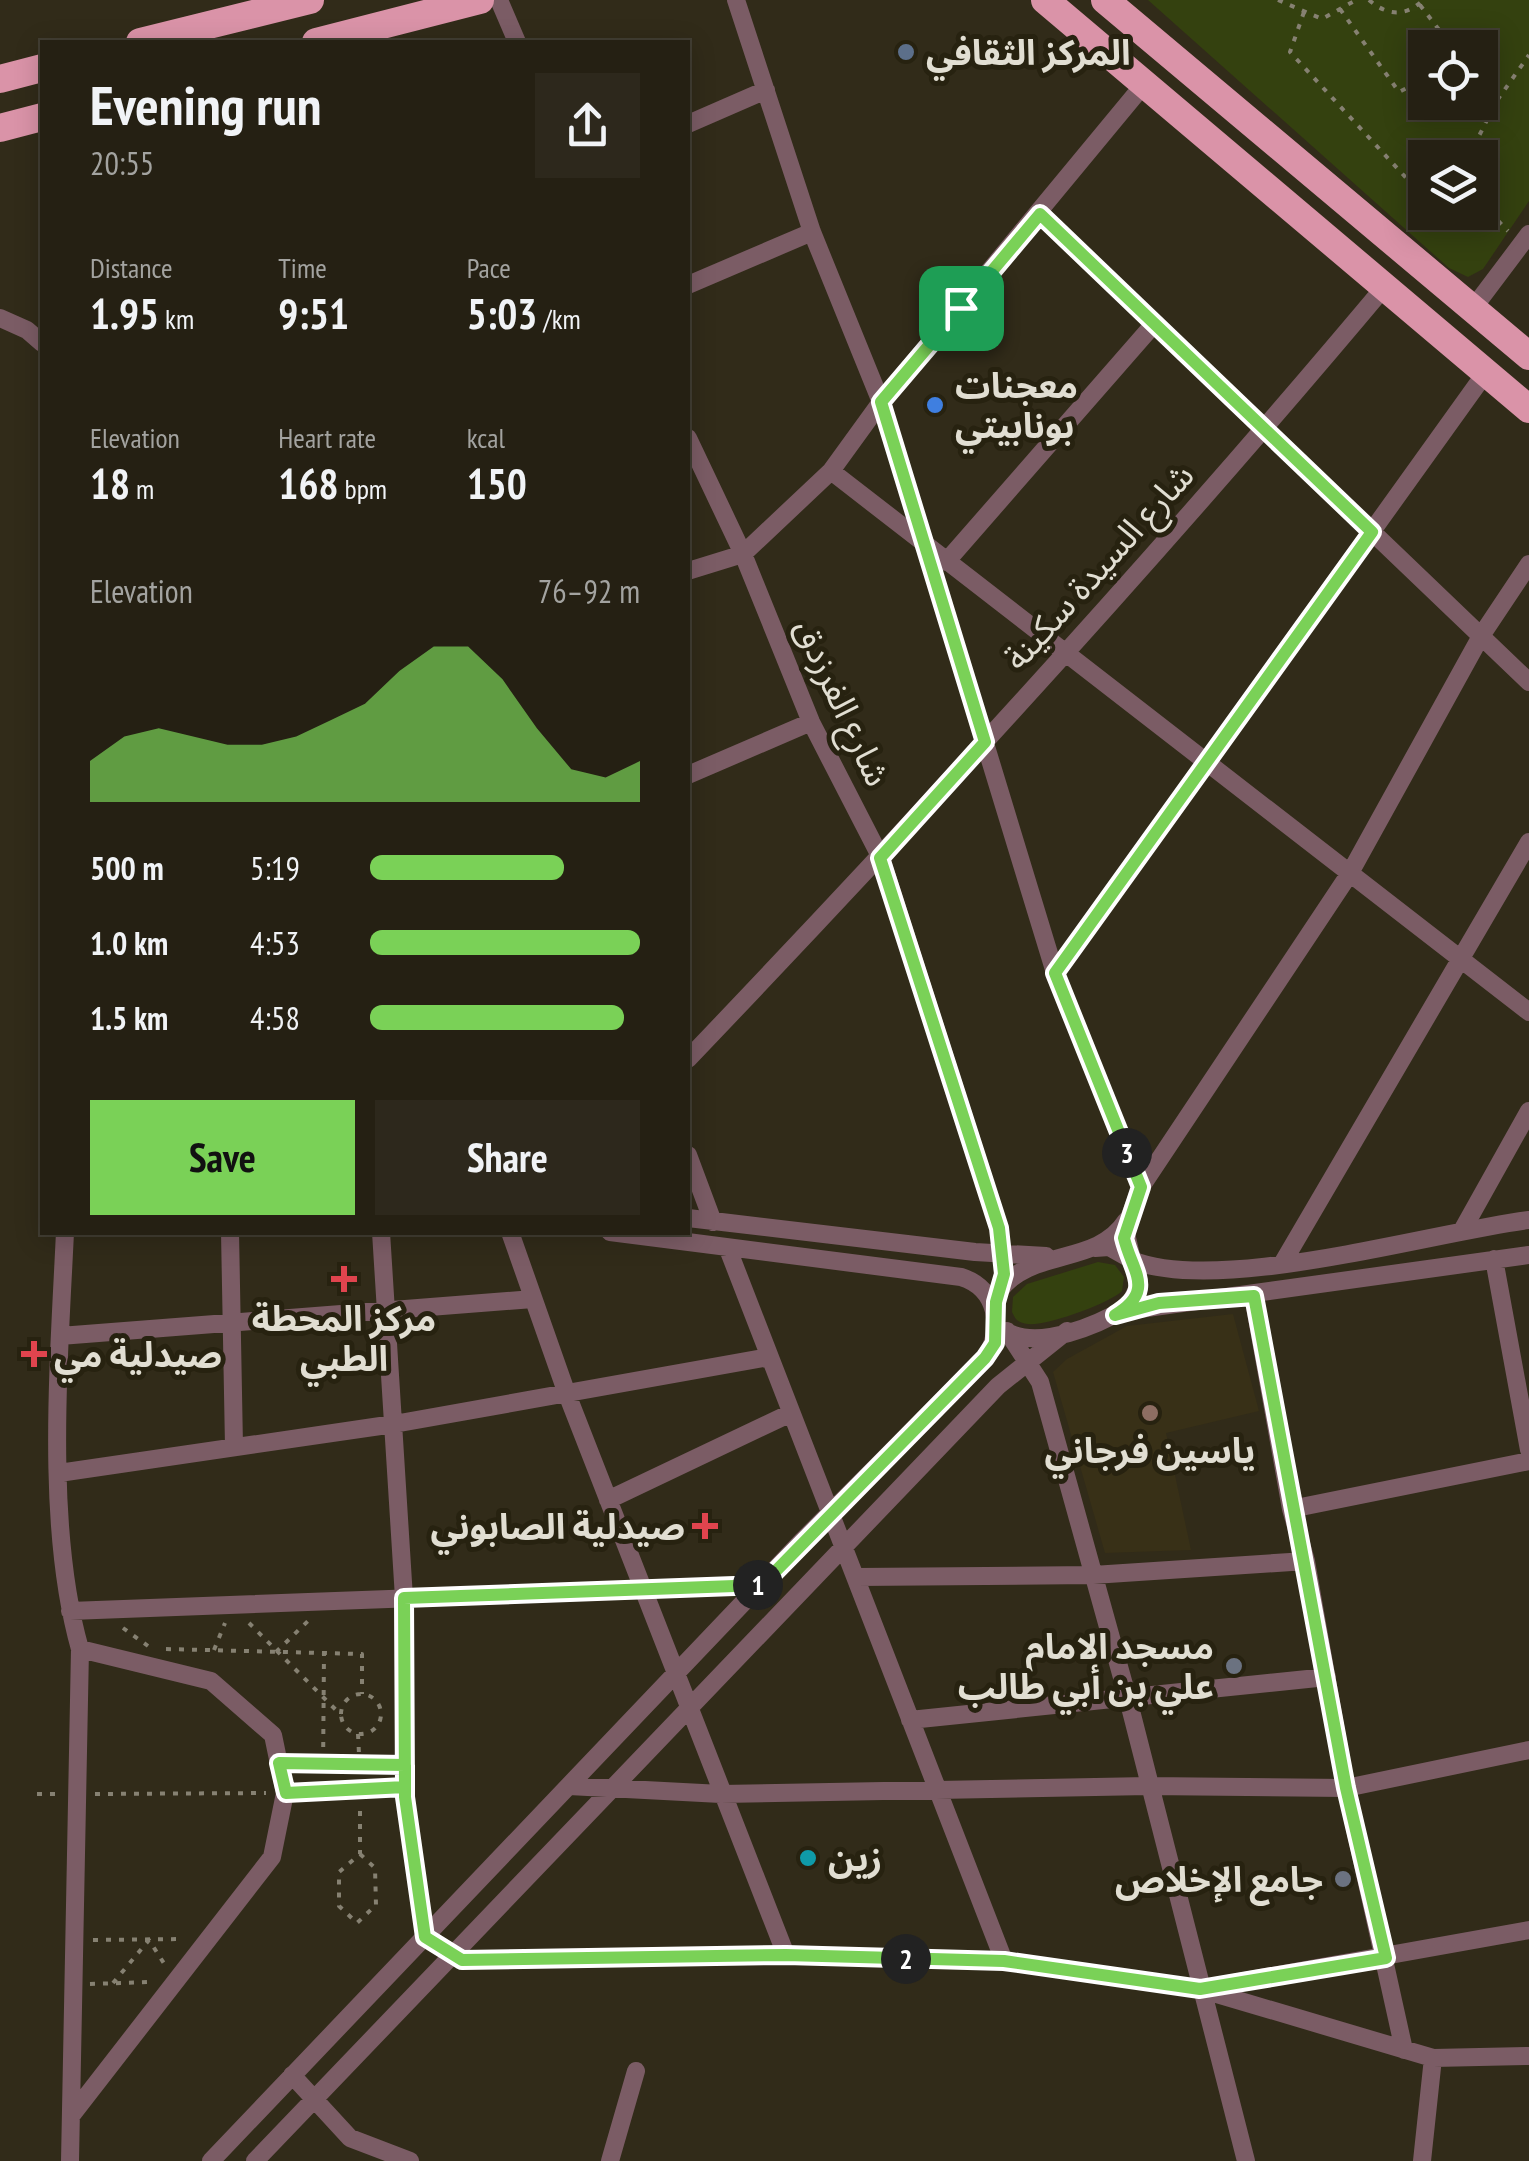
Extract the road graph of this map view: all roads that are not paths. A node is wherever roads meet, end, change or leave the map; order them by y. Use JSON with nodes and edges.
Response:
{"nodes":[{"id":1,"x":310,"y":0,"type":"edge"},
{"id":2,"x":480,"y":0,"type":"edge"},
{"id":3,"x":499,"y":0,"type":"edge"},
{"id":4,"x":736,"y":0,"type":"edge"},
{"id":5,"x":1046,"y":0,"type":"edge"},
{"id":6,"x":1106,"y":0,"type":"edge"},
{"id":7,"x":228,"y":10,"type":"edge"},
{"id":8,"x":146,"y":40,"type":"edge"},
{"id":9,"x":324,"y":40,"type":"edge"},
{"id":10,"x":516,"y":40,"type":"edge"},
{"id":11,"x":40,"y":69,"type":"edge"},
{"id":12,"x":0,"y":79,"type":"edge"},
{"id":13,"x":1145,"y":83,"type":"junction"},
{"id":14,"x":766,"y":90,"type":"junction"},
{"id":15,"x":40,"y":117,"type":"edge"},
{"id":16,"x":690,"y":123,"type":"edge"},
{"id":17,"x":0,"y":128,"type":"edge"},
{"id":18,"x":1040,"y":214,"type":"junction"},
{"id":19,"x":812,"y":232,"type":"junction"},
{"id":20,"x":1526,"y":240,"type":"edge"},
{"id":21,"x":690,"y":283,"type":"edge"},
{"id":22,"x":1386,"y":285,"type":"junction"},
{"id":23,"x":1474,"y":308,"type":"junction"},
{"id":24,"x":0,"y":318,"type":"edge"},
{"id":25,"x":1154,"y":324,"type":"junction"},
{"id":26,"x":35,"y":325,"type":"edge"},
{"id":27,"x":1529,"y":356,"type":"edge"},
{"id":28,"x":1484,"y":375,"type":"junction"},
{"id":29,"x":881,"y":402,"type":"junction"},
{"id":30,"x":1529,"y":409,"type":"edge"},
{"id":31,"x":1265,"y":430,"type":"junction"},
{"id":32,"x":690,"y":442,"type":"edge"},
{"id":33,"x":830,"y":470,"type":"junction"},
{"id":34,"x":1372,"y":532,"type":"junction"},
{"id":35,"x":924,"y":541,"type":"junction"},
{"id":36,"x":743,"y":554,"type":"junction"},
{"id":37,"x":946,"y":562,"type":"junction"},
{"id":38,"x":1529,"y":564,"type":"edge"},
{"id":39,"x":690,"y":570,"type":"edge"},
{"id":40,"x":1481,"y":636,"type":"junction"},
{"id":41,"x":1065,"y":650,"type":"junction"},
{"id":42,"x":1529,"y":682,"type":"edge"},
{"id":43,"x":811,"y":722,"type":"junction"},
{"id":44,"x":985,"y":742,"type":"junction"},
{"id":45,"x":1206,"y":764,"type":"junction"},
{"id":46,"x":690,"y":774,"type":"edge"},
{"id":47,"x":1529,"y":842,"type":"edge"},
{"id":48,"x":880,"y":858,"type":"junction"},
{"id":49,"x":1350,"y":873,"type":"junction"},
{"id":50,"x":1463,"y":958,"type":"junction"},
{"id":51,"x":1055,"y":973,"type":"junction"},
{"id":52,"x":1529,"y":1012,"type":"edge"},
{"id":53,"x":690,"y":1057,"type":"edge"},
{"id":54,"x":1529,"y":1111,"type":"edge"},
{"id":55,"x":690,"y":1160,"type":"edge"},
{"id":56,"x":1141,"y":1187,"type":"junction"},
{"id":57,"x":1129,"y":1216,"type":"junction"},
{"id":58,"x":690,"y":1218,"type":"edge"},
{"id":59,"x":1529,"y":1220,"type":"edge"},
{"id":60,"x":713,"y":1222,"type":"junction"},
{"id":61,"x":999,"y":1228,"type":"junction"},
{"id":62,"x":1463,"y":1229,"type":"junction"},
{"id":63,"x":65,"y":1235,"type":"edge"},
{"id":64,"x":230,"y":1235,"type":"edge"},
{"id":65,"x":381,"y":1235,"type":"edge"},
{"id":66,"x":511,"y":1235,"type":"edge"},
{"id":67,"x":630,"y":1235,"type":"edge"},
{"id":68,"x":1095,"y":1248,"type":"junction"},
{"id":69,"x":728,"y":1250,"type":"junction"},
{"id":70,"x":1004,"y":1255,"type":"junction"},
{"id":71,"x":1072,"y":1255,"type":"junction"},
{"id":72,"x":1529,"y":1255,"type":"edge"},
{"id":73,"x":1039,"y":1256,"type":"junction"},
{"id":74,"x":1494,"y":1259,"type":"junction"},
{"id":75,"x":1132,"y":1260,"type":"junction"},
{"id":76,"x":1282,"y":1264,"type":"junction"},
{"id":77,"x":1000,"y":1290,"type":"junction"},
{"id":78,"x":1254,"y":1296,"type":"junction"},
{"id":79,"x":532,"y":1299,"type":"junction"},
{"id":80,"x":384,"y":1312,"type":"junction"},
{"id":81,"x":1115,"y":1315,"type":"junction"},
{"id":82,"x":232,"y":1322,"type":"junction"},
{"id":83,"x":1002,"y":1324,"type":"junction"},
{"id":84,"x":1063,"y":1334,"type":"junction"},
{"id":85,"x":60,"y":1336,"type":"junction"},
{"id":86,"x":769,"y":1357,"type":"junction"},
{"id":87,"x":1028,"y":1358,"type":"junction"},
{"id":88,"x":1040,"y":1382,"type":"junction"},
{"id":89,"x":566,"y":1394,"type":"junction"},
{"id":90,"x":791,"y":1413,"type":"junction"},
{"id":91,"x":394,"y":1424,"type":"junction"},
{"id":92,"x":234,"y":1446,"type":"junction"},
{"id":93,"x":1529,"y":1450,"type":"edge"},
{"id":94,"x":1529,"y":1461,"type":"edge"},
{"id":95,"x":59,"y":1473,"type":"junction"},
{"id":96,"x":608,"y":1500,"type":"junction"},
{"id":97,"x":1291,"y":1509,"type":"junction"},
{"id":98,"x":830,"y":1514,"type":"junction"},
{"id":99,"x":844,"y":1548,"type":"junction"},
{"id":100,"x":1306,"y":1560,"type":"junction"},
{"id":101,"x":1094,"y":1575,"type":"junction"},
{"id":102,"x":856,"y":1577,"type":"junction"},
{"id":103,"x":762,"y":1585,"type":"junction"},
{"id":104,"x":643,"y":1588,"type":"junction"},
{"id":105,"x":404,"y":1598,"type":"junction"},
{"id":106,"x":70,"y":1612,"type":"junction"},
{"id":107,"x":80,"y":1649,"type":"junction"},
{"id":108,"x":678,"y":1676,"type":"junction"},
{"id":109,"x":1326,"y":1677,"type":"junction"},
{"id":110,"x":1128,"y":1699,"type":"junction"},
{"id":111,"x":690,"y":1706,"type":"junction"},
{"id":112,"x":910,"y":1720,"type":"junction"},
{"id":113,"x":1529,"y":1750,"type":"edge"},
{"id":114,"x":569,"y":1786,"type":"junction"},
{"id":115,"x":1148,"y":1786,"type":"junction"},
{"id":116,"x":405,"y":1787,"type":"junction"},
{"id":117,"x":613,"y":1788,"type":"junction"},
{"id":118,"x":1346,"y":1788,"type":"junction"},
{"id":119,"x":936,"y":1790,"type":"junction"},
{"id":120,"x":286,"y":1793,"type":"junction"},
{"id":121,"x":721,"y":1794,"type":"junction"},
{"id":122,"x":1529,"y":1930,"type":"edge"},
{"id":123,"x":425,"y":1937,"type":"junction"},
{"id":124,"x":453,"y":1954,"type":"junction"},
{"id":125,"x":786,"y":1955,"type":"junction"},
{"id":126,"x":1386,"y":1958,"type":"junction"},
{"id":127,"x":1004,"y":1961,"type":"junction"},
{"id":128,"x":1200,"y":1989,"type":"junction"},
{"id":129,"x":1404,"y":2050,"type":"junction"},
{"id":130,"x":1529,"y":2056,"type":"edge"},
{"id":131,"x":1433,"y":2058,"type":"junction"},
{"id":132,"x":636,"y":2071,"type":"dead end"},
{"id":133,"x":292,"y":2075,"type":"junction"},
{"id":134,"x":315,"y":2100,"type":"junction"},
{"id":135,"x":71,"y":2117,"type":"junction"},
{"id":136,"x":70,"y":2161,"type":"edge"},
{"id":137,"x":211,"y":2161,"type":"edge"},
{"id":138,"x":256,"y":2161,"type":"edge"},
{"id":139,"x":410,"y":2161,"type":"edge"},
{"id":140,"x":610,"y":2161,"type":"edge"},
{"id":141,"x":1246,"y":2161,"type":"edge"},
{"id":142,"x":1422,"y":2161,"type":"edge"}],
"edges":[{"from":1,"to":7,"type":"highway"},
{"from":2,"to":9,"type":"highway"},
{"from":3,"to":10,"type":"street"},
{"from":4,"to":14,"type":"street"},
{"from":5,"to":13,"type":"highway"},
{"from":6,"to":23,"type":"highway"},
{"from":7,"to":8,"type":"highway"},
{"from":11,"to":12,"type":"highway"},
{"from":13,"to":18,"type":"street"},
{"from":13,"to":22,"type":"highway"},
{"from":14,"to":16,"type":"street"},
{"from":14,"to":19,"type":"street"},
{"from":15,"to":17,"type":"highway"},
{"from":18,"to":25,"type":"street"},
{"from":18,"to":29,"type":"street"},
{"from":19,"to":21,"type":"street"},
{"from":19,"to":29,"type":"street"},
{"from":20,"to":23,"type":"street"},
{"from":22,"to":28,"type":"highway"},
{"from":22,"to":31,"type":"street","name":"شارع السيدة سكينة"},
{"from":23,"to":27,"type":"highway"},
{"from":24,"to":26,"type":"street"},
{"from":25,"to":31,"type":"street"},
{"from":25,"to":37,"type":"street"},
{"from":28,"to":30,"type":"highway"},
{"from":28,"to":34,"type":"street"},
{"from":29,"to":33,"type":"street"},
{"from":29,"to":35,"type":"street"},
{"from":31,"to":34,"type":"street"},
{"from":31,"to":41,"type":"street","name":"شارع السيدة سكينة"},
{"from":32,"to":36,"type":"street","name":"شارع الفرزدق"},
{"from":33,"to":35,"type":"street"},
{"from":33,"to":36,"type":"street"},
{"from":34,"to":40,"type":"street"},
{"from":34,"to":45,"type":"street"},
{"from":35,"to":37,"type":"street"},
{"from":35,"to":44,"type":"street"},
{"from":36,"to":39,"type":"street"},
{"from":36,"to":43,"type":"street","name":"شارع الفرزدق"},
{"from":37,"to":41,"type":"street"},
{"from":38,"to":40,"type":"street"},
{"from":40,"to":42,"type":"street"},
{"from":40,"to":49,"type":"street"},
{"from":41,"to":44,"type":"street","name":"شارع السيدة سكينة"},
{"from":41,"to":45,"type":"street"},
{"from":43,"to":46,"type":"street"},
{"from":43,"to":48,"type":"street","name":"شارع الفرزدق"},
{"from":44,"to":48,"type":"street","name":"شارع السيدة سكينة"},
{"from":44,"to":51,"type":"street"},
{"from":45,"to":49,"type":"street"},
{"from":45,"to":51,"type":"street"},
{"from":47,"to":50,"type":"street"},
{"from":48,"to":53,"type":"street","name":"شارع السيدة سكينة"},
{"from":48,"to":61,"type":"street","name":"شارع الفرزدق"},
{"from":49,"to":50,"type":"street"},
{"from":49,"to":56,"type":"street"},
{"from":50,"to":52,"type":"street"},
{"from":50,"to":76,"type":"street"},
{"from":51,"to":56,"type":"street"},
{"from":54,"to":62,"type":"street"},
{"from":55,"to":60,"type":"street"},
{"from":56,"to":57,"type":"street"},
{"from":57,"to":68,"type":"street"},
{"from":57,"to":75,"type":"street"},
{"from":58,"to":60,"type":"street"},
{"from":59,"to":62,"type":"street"},
{"from":60,"to":70,"type":"street"},
{"from":61,"to":70,"type":"street","name":"شارع الفرزدق"},
{"from":61,"to":73,"type":"street"},
{"from":62,"to":76,"type":"street"},
{"from":63,"to":85,"type":"street"},
{"from":64,"to":82,"type":"street"},
{"from":65,"to":80,"type":"street"},
{"from":66,"to":79,"type":"street"},
{"from":67,"to":69,"type":"street"},
{"from":68,"to":71,"type":"street"},
{"from":68,"to":75,"type":"street"},
{"from":69,"to":83,"type":"street"},
{"from":69,"to":86,"type":"street"},
{"from":70,"to":73,"type":"street"},
{"from":70,"to":77,"type":"street","name":"شارع الفرزدق"},
{"from":71,"to":73,"type":"street"},
{"from":71,"to":77,"type":"street"},
{"from":72,"to":74,"type":"street"},
{"from":74,"to":78,"type":"street"},
{"from":74,"to":93,"type":"street"},
{"from":75,"to":76,"type":"street"},
{"from":75,"to":81,"type":"street"},
{"from":77,"to":83,"type":"street","name":"شارع الفرزدق"},
{"from":78,"to":81,"type":"street"},
{"from":78,"to":97,"type":"street"},
{"from":79,"to":80,"type":"street"},
{"from":79,"to":89,"type":"street"},
{"from":80,"to":82,"type":"street"},
{"from":80,"to":91,"type":"street"},
{"from":81,"to":84,"type":"street"},
{"from":82,"to":85,"type":"street"},
{"from":82,"to":92,"type":"street"},
{"from":83,"to":84,"type":"street"},
{"from":83,"to":87,"type":"street"},
{"from":83,"to":98,"type":"street","name":"شارع الفرزدق"},
{"from":84,"to":87,"type":"street"},
{"from":84,"to":88,"type":"street"},
{"from":85,"to":95,"type":"street"},
{"from":86,"to":89,"type":"street"},
{"from":86,"to":90,"type":"street"},
{"from":87,"to":88,"type":"street"},
{"from":87,"to":99,"type":"street"},
{"from":88,"to":101,"type":"street"},
{"from":89,"to":91,"type":"street"},
{"from":89,"to":96,"type":"street"},
{"from":90,"to":96,"type":"street"},
{"from":90,"to":98,"type":"street"},
{"from":91,"to":92,"type":"street"},
{"from":91,"to":105,"type":"street"},
{"from":92,"to":95,"type":"street"},
{"from":94,"to":97,"type":"street"},
{"from":95,"to":106,"type":"street"},
{"from":96,"to":104,"type":"street"},
{"from":97,"to":100,"type":"street"},
{"from":98,"to":99,"type":"street"},
{"from":98,"to":103,"type":"street","name":"شارع الفرزدق"},
{"from":99,"to":102,"type":"street"},
{"from":99,"to":111,"type":"street"},
{"from":100,"to":101,"type":"street"},
{"from":100,"to":109,"type":"street"},
{"from":101,"to":102,"type":"street"},
{"from":101,"to":110,"type":"street"},
{"from":102,"to":112,"type":"street"},
{"from":103,"to":104,"type":"street"},
{"from":103,"to":108,"type":"street","name":"شارع الفرزدق"},
{"from":104,"to":105,"type":"street"},
{"from":104,"to":108,"type":"street"},
{"from":105,"to":106,"type":"street"},
{"from":105,"to":116,"type":"street"},
{"from":106,"to":107,"type":"street"},
{"from":107,"to":120,"type":"street"},
{"from":107,"to":135,"type":"street"},
{"from":108,"to":111,"type":"street"},
{"from":108,"to":114,"type":"street","name":"شارع الفرزدق"},
{"from":109,"to":110,"type":"street"},
{"from":109,"to":118,"type":"street"},
{"from":110,"to":112,"type":"street"},
{"from":110,"to":115,"type":"street"},
{"from":111,"to":117,"type":"street"},
{"from":111,"to":121,"type":"street"},
{"from":112,"to":119,"type":"street"},
{"from":113,"to":118,"type":"street"},
{"from":114,"to":117,"type":"street"},
{"from":114,"to":123,"type":"street","name":"شارع الفرزدق"},
{"from":115,"to":118,"type":"street"},
{"from":115,"to":119,"type":"street"},
{"from":115,"to":128,"type":"street"},
{"from":116,"to":120,"type":"street"},
{"from":116,"to":123,"type":"street"},
{"from":117,"to":121,"type":"street"},
{"from":117,"to":124,"type":"street"},
{"from":118,"to":126,"type":"street"},
{"from":119,"to":121,"type":"street"},
{"from":119,"to":127,"type":"street"},
{"from":120,"to":135,"type":"street"},
{"from":121,"to":125,"type":"street"},
{"from":122,"to":126,"type":"street"},
{"from":123,"to":124,"type":"street"},
{"from":123,"to":133,"type":"street","name":"شارع الفرزدق"},
{"from":124,"to":125,"type":"street"},
{"from":124,"to":134,"type":"street"},
{"from":125,"to":127,"type":"street"},
{"from":126,"to":128,"type":"street"},
{"from":126,"to":129,"type":"street"},
{"from":127,"to":128,"type":"street"},
{"from":128,"to":129,"type":"street"},
{"from":128,"to":141,"type":"street"},
{"from":129,"to":131,"type":"street"},
{"from":130,"to":131,"type":"street"},
{"from":131,"to":142,"type":"street"},
{"from":132,"to":140,"type":"street"},
{"from":133,"to":134,"type":"street"},
{"from":133,"to":137,"type":"street","name":"شارع الفرزدق"},
{"from":134,"to":138,"type":"street"},
{"from":134,"to":139,"type":"street"},
{"from":135,"to":136,"type":"street"}]}
